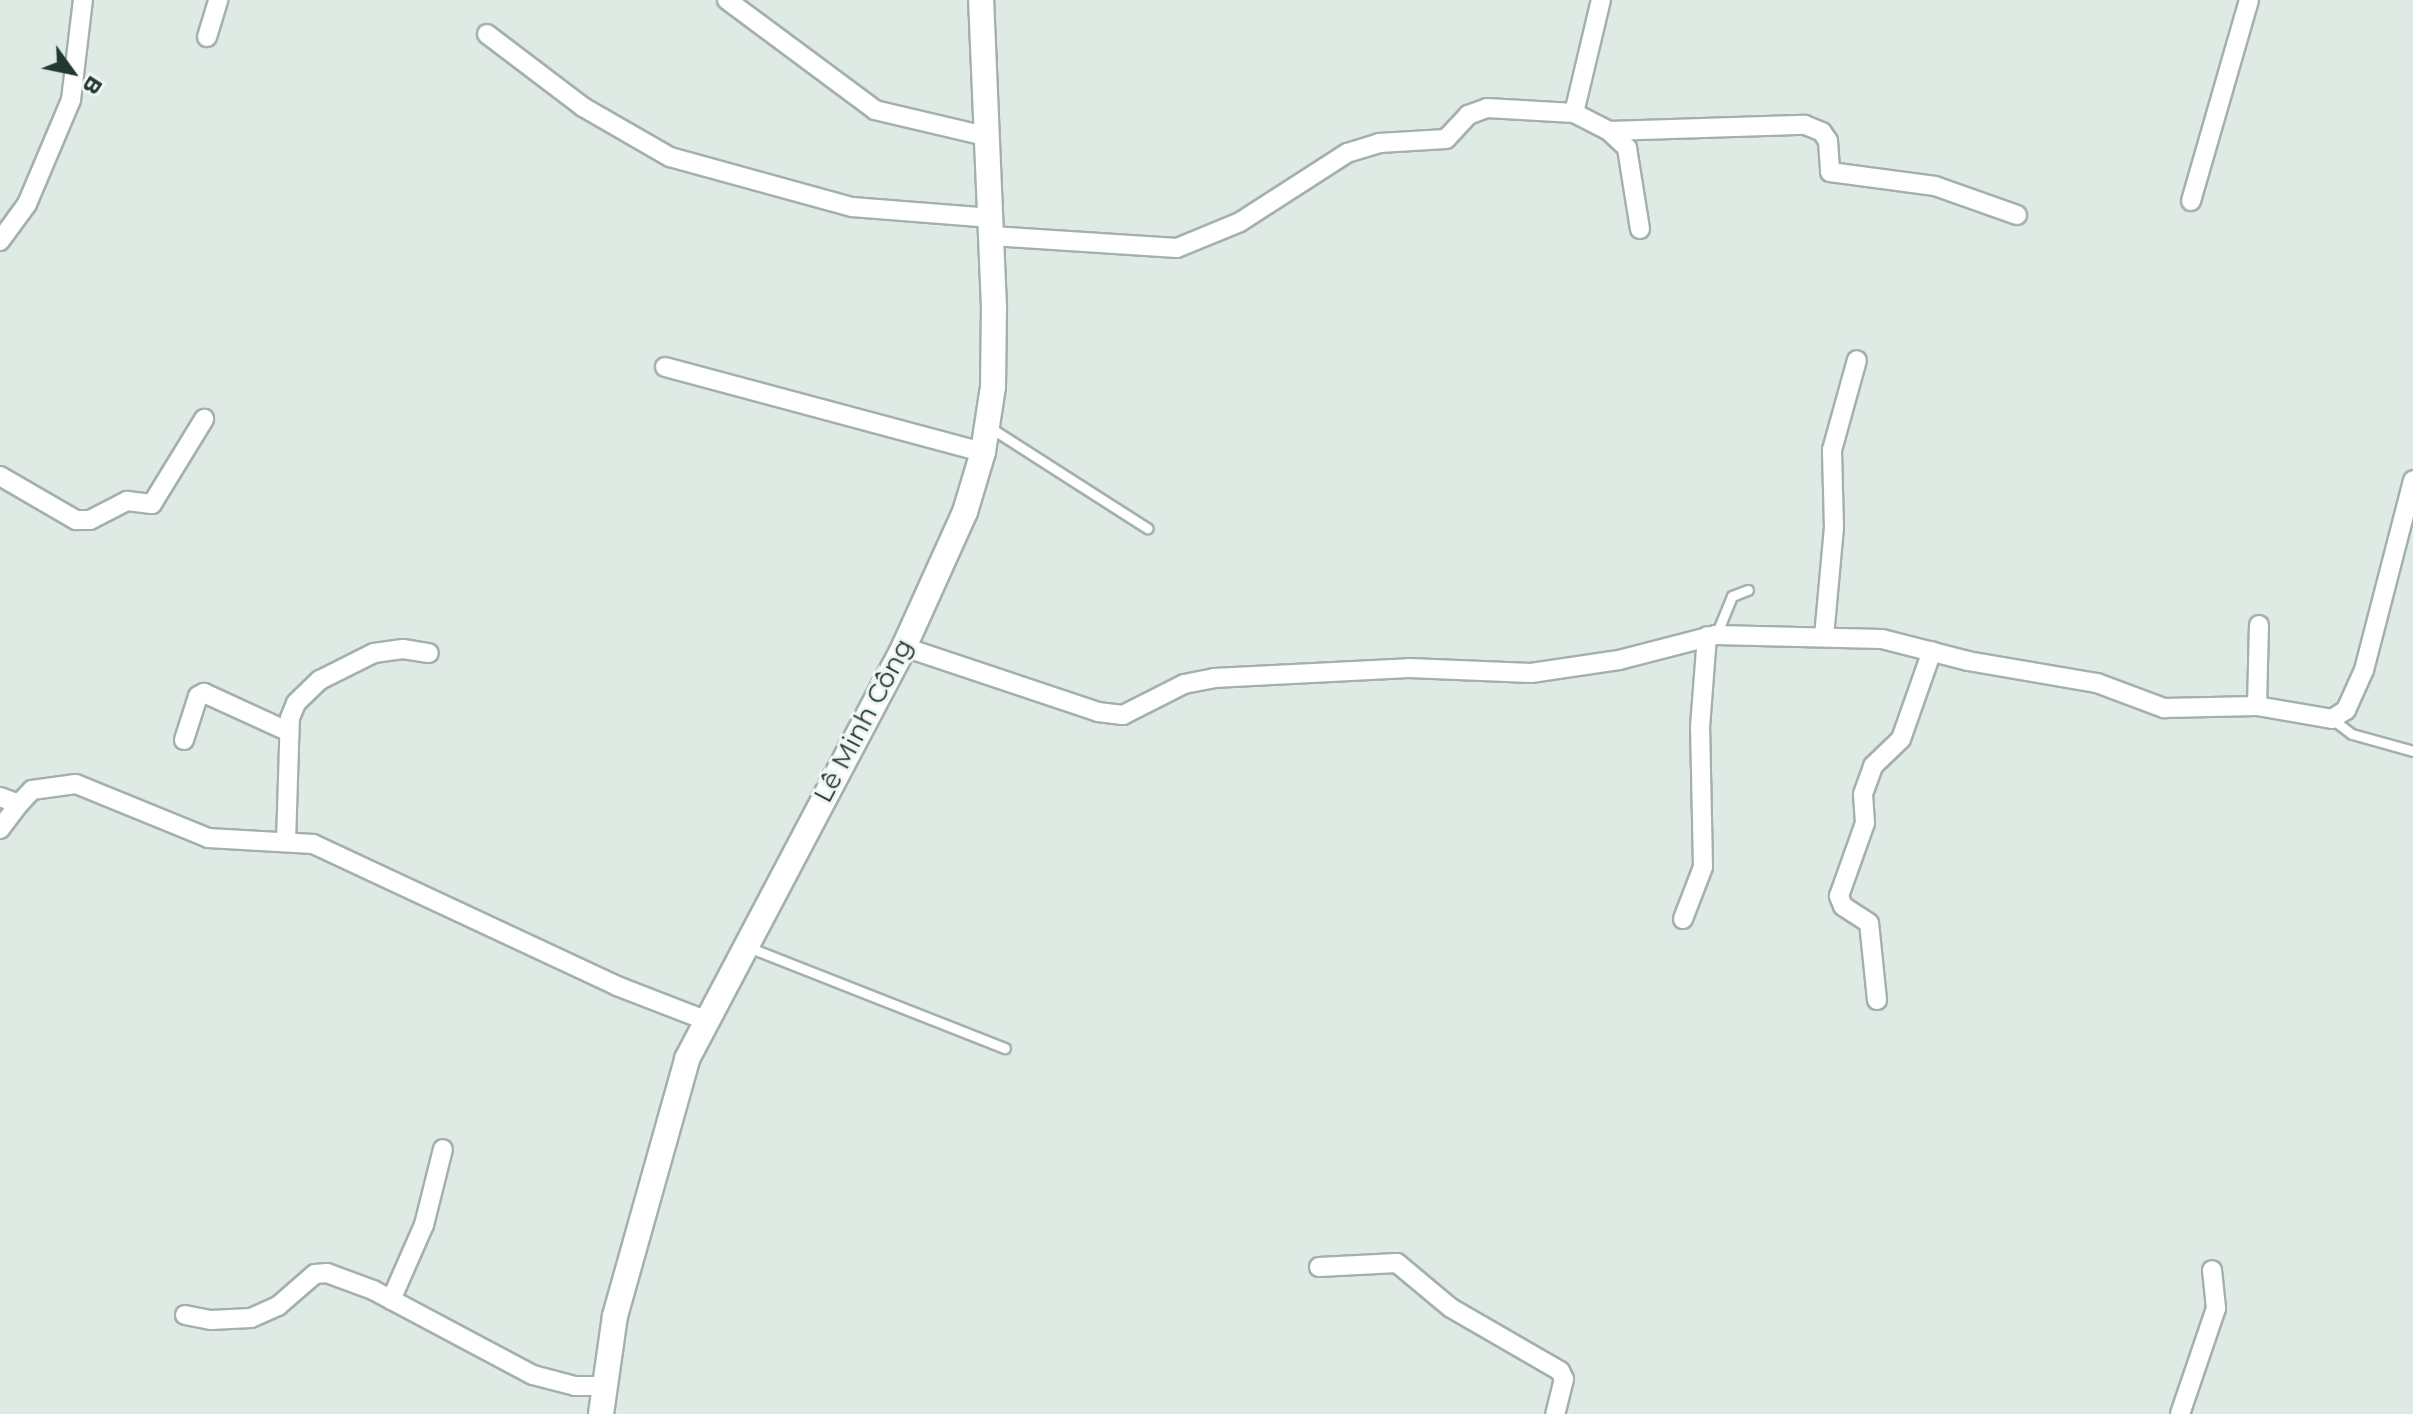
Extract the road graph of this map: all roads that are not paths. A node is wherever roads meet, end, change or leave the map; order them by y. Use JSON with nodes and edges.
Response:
{"nodes":[{"id":1,"x":83,"y":0,"type":"edge"},
{"id":2,"x":218,"y":0,"type":"edge"},
{"id":3,"x":727,"y":0,"type":"edge"},
{"id":4,"x":981,"y":0,"type":"edge"},
{"id":5,"x":1601,"y":0,"type":"edge"},
{"id":6,"x":2249,"y":0,"type":"edge"},
{"id":7,"x":487,"y":34,"type":"dead end"},
{"id":8,"x":207,"y":37,"type":"dead end"},
{"id":9,"x":1574,"y":113,"type":"junction"},
{"id":10,"x":1609,"y":131,"type":"junction"},
{"id":11,"x":985,"y":136,"type":"junction"},
{"id":12,"x":2191,"y":201,"type":"dead end"},
{"id":13,"x":2017,"y":215,"type":"dead end"},
{"id":14,"x":992,"y":227,"type":"junction"},
{"id":15,"x":1640,"y":229,"type":"dead end"},
{"id":16,"x":0,"y":241,"type":"edge"},
{"id":17,"x":1857,"y":360,"type":"dead end"},
{"id":18,"x":665,"y":367,"type":"dead end"},
{"id":19,"x":204,"y":419,"type":"dead end"},
{"id":20,"x":989,"y":427,"type":"junction"},
{"id":21,"x":983,"y":452,"type":"junction"},
{"id":22,"x":0,"y":476,"type":"edge"},
{"id":23,"x":2413,"y":480,"type":"edge"},
{"id":24,"x":1147,"y":528,"type":"dead end"},
{"id":25,"x":1748,"y":590,"type":"dead end"},
{"id":26,"x":2259,"y":625,"type":"dead end"},
{"id":27,"x":1711,"y":636,"type":"junction"},
{"id":28,"x":1824,"y":637,"type":"junction"},
{"id":29,"x":904,"y":647,"type":"junction"},
{"id":30,"x":1932,"y":651,"type":"junction"},
{"id":31,"x":429,"y":653,"type":"dead end"},
{"id":32,"x":2257,"y":706,"type":"junction"},
{"id":33,"x":2332,"y":719,"type":"junction"},
{"id":34,"x":289,"y":732,"type":"junction"},
{"id":35,"x":184,"y":740,"type":"dead end"},
{"id":36,"x":2413,"y":751,"type":"edge"},
{"id":37,"x":0,"y":797,"type":"edge"},
{"id":38,"x":19,"y":804,"type":"junction"},
{"id":39,"x":0,"y":829,"type":"edge"},
{"id":40,"x":286,"y":842,"type":"junction"},
{"id":41,"x":1683,"y":919,"type":"dead end"},
{"id":42,"x":745,"y":945,"type":"junction"},
{"id":43,"x":1877,"y":1000,"type":"dead end"},
{"id":44,"x":705,"y":1020,"type":"junction"},
{"id":45,"x":1005,"y":1048,"type":"dead end"},
{"id":46,"x":443,"y":1149,"type":"dead end"},
{"id":47,"x":1319,"y":1267,"type":"dead end"},
{"id":48,"x":2212,"y":1270,"type":"dead end"},
{"id":49,"x":391,"y":1300,"type":"junction"},
{"id":50,"x":185,"y":1315,"type":"dead end"},
{"id":51,"x":604,"y":1386,"type":"junction"},
{"id":52,"x":601,"y":1414,"type":"edge"},
{"id":53,"x":1555,"y":1414,"type":"edge"},
{"id":54,"x":2180,"y":1414,"type":"edge"}],
"edges":[{"from":1,"to":16,"type":"street"},
{"from":2,"to":8,"type":"street"},
{"from":3,"to":11,"type":"street"},
{"from":4,"to":11,"type":"main road","name":"Lê Minh Công"},
{"from":5,"to":9,"type":"street"},
{"from":6,"to":12,"type":"street"},
{"from":7,"to":14,"type":"street"},
{"from":9,"to":10,"type":"street"},
{"from":9,"to":14,"type":"street"},
{"from":10,"to":13,"type":"street"},
{"from":10,"to":15,"type":"street"},
{"from":11,"to":14,"type":"main road","name":"Lê Minh Công"},
{"from":14,"to":20,"type":"main road","name":"Lê Minh Công"},
{"from":17,"to":28,"type":"street"},
{"from":18,"to":21,"type":"street"},
{"from":19,"to":22,"type":"street"},
{"from":20,"to":21,"type":"main road","name":"Lê Minh Công"},
{"from":20,"to":24,"type":"lane"},
{"from":21,"to":29,"type":"main road","name":"Lê Minh Công"},
{"from":23,"to":33,"type":"street"},
{"from":25,"to":27,"type":"lane"},
{"from":26,"to":32,"type":"street"},
{"from":27,"to":28,"type":"street"},
{"from":27,"to":29,"type":"street"},
{"from":27,"to":41,"type":"street"},
{"from":28,"to":30,"type":"street"},
{"from":29,"to":42,"type":"main road","name":"Lê Minh Công"},
{"from":30,"to":32,"type":"street"},
{"from":30,"to":43,"type":"street"},
{"from":31,"to":34,"type":"street"},
{"from":32,"to":33,"type":"street"},
{"from":33,"to":36,"type":"lane"},
{"from":34,"to":35,"type":"street"},
{"from":34,"to":40,"type":"street"},
{"from":37,"to":38,"type":"street"},
{"from":38,"to":39,"type":"street"},
{"from":38,"to":40,"type":"street"},
{"from":40,"to":44,"type":"street"},
{"from":42,"to":44,"type":"main road","name":"Lê Minh Công"},
{"from":42,"to":45,"type":"lane"},
{"from":44,"to":51,"type":"main road","name":"Lê Minh Công"},
{"from":46,"to":49,"type":"street"},
{"from":47,"to":53,"type":"street"},
{"from":48,"to":54,"type":"street"},
{"from":49,"to":50,"type":"street"},
{"from":49,"to":51,"type":"street"},
{"from":51,"to":52,"type":"main road","name":"Lê Minh Công"}]}
